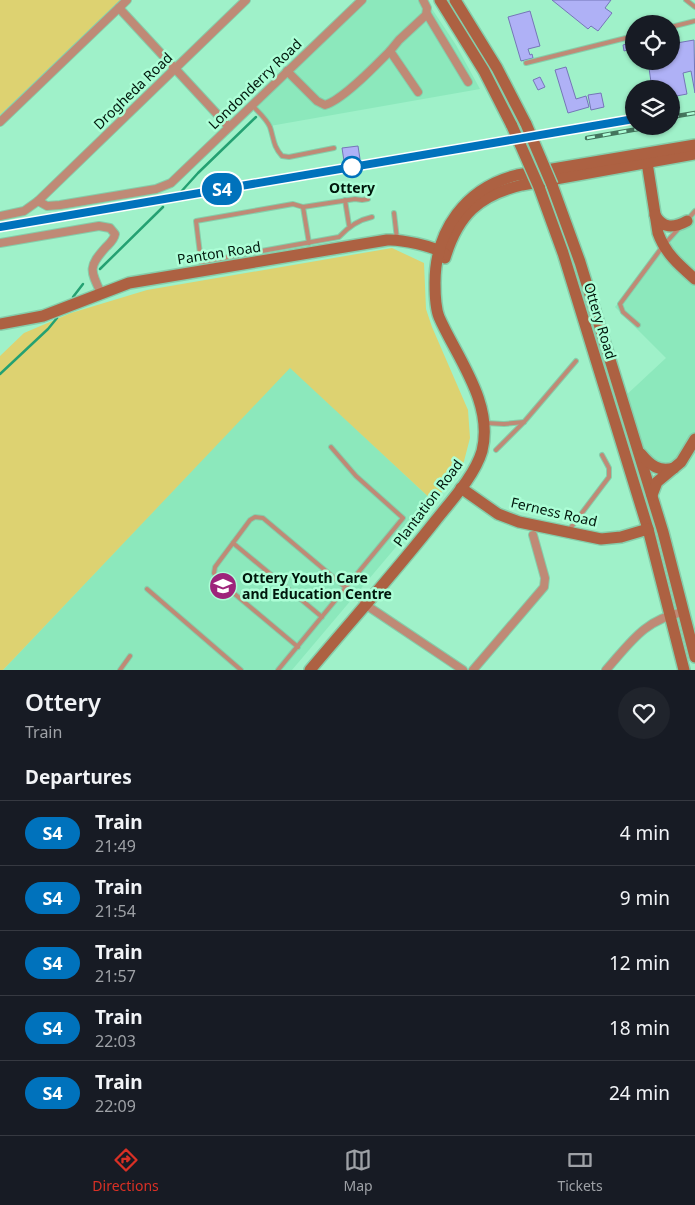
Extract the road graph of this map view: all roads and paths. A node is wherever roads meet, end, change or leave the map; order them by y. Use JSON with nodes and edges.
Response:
{"nodes":[{"id":1,"x":127,"y":0,"type":"edge"},
{"id":2,"x":246,"y":0,"type":"edge"},
{"id":3,"x":362,"y":0,"type":"edge"},
{"id":4,"x":423,"y":0,"type":"edge"},
{"id":5,"x":440,"y":0,"type":"edge"},
{"id":6,"x":455,"y":0,"type":"edge"},
{"id":7,"x":686,"y":0,"type":"edge"},
{"id":8,"x":695,"y":7,"type":"edge"},
{"id":9,"x":119,"y":8,"type":"junction"},
{"id":10,"x":427,"y":14,"type":"junction"},
{"id":11,"x":695,"y":21,"type":"edge"},
{"id":12,"x":680,"y":25,"type":"edge"},
{"id":13,"x":625,"y":38,"type":"edge"},
{"id":14,"x":390,"y":51,"type":"junction"},
{"id":15,"x":526,"y":63,"type":"dead end"},
{"id":16,"x":175,"y":68,"type":"junction"},
{"id":17,"x":287,"y":71,"type":"junction"},
{"id":18,"x":468,"y":82,"type":"dead end"},
{"id":19,"x":418,"y":92,"type":"dead end"},
{"id":20,"x":252,"y":106,"type":"junction"},
{"id":21,"x":0,"y":122,"type":"edge"},
{"id":22,"x":229,"y":127,"type":"junction"},
{"id":23,"x":695,"y":145,"type":"edge"},
{"id":24,"x":334,"y":148,"type":"dead end"},
{"id":25,"x":695,"y":154,"type":"edge"},
{"id":26,"x":646,"y":158,"type":"junction"},
{"id":27,"x":368,"y":199,"type":"dead end"},
{"id":28,"x":345,"y":200,"type":"junction"},
{"id":29,"x":38,"y":201,"type":"junction"},
{"id":30,"x":303,"y":207,"type":"junction"},
{"id":31,"x":695,"y":211,"type":"edge"},
{"id":32,"x":394,"y":213,"type":"dead end"},
{"id":33,"x":655,"y":215,"type":"junction"},
{"id":34,"x":0,"y":216,"type":"edge"},
{"id":35,"x":372,"y":217,"type":"dead end"},
{"id":36,"x":687,"y":221,"type":"junction"},
{"id":37,"x":349,"y":225,"type":"junction"},
{"id":38,"x":397,"y":239,"type":"junction"},
{"id":39,"x":0,"y":243,"type":"edge"},
{"id":40,"x":309,"y":243,"type":"junction"},
{"id":41,"x":420,"y":245,"type":"junction"},
{"id":42,"x":663,"y":246,"type":"junction"},
{"id":43,"x":443,"y":252,"type":"junction"},
{"id":44,"x":435,"y":275,"type":"junction"},
{"id":45,"x":695,"y":279,"type":"edge"},
{"id":46,"x":101,"y":293,"type":"junction"},
{"id":47,"x":0,"y":324,"type":"edge"},
{"id":48,"x":638,"y":325,"type":"dead end"},
{"id":49,"x":446,"y":328,"type":"junction"},
{"id":50,"x":576,"y":361,"type":"dead end"},
{"id":51,"x":484,"y":422,"type":"junction"},
{"id":52,"x":524,"y":422,"type":"junction"},
{"id":53,"x":695,"y":438,"type":"edge"},
{"id":54,"x":331,"y":447,"type":"dead end"},
{"id":55,"x":496,"y":450,"type":"dead end"},
{"id":56,"x":638,"y":450,"type":"junction"},
{"id":57,"x":602,"y":454,"type":"dead end"},
{"id":58,"x":480,"y":457,"type":"junction"},
{"id":59,"x":676,"y":467,"type":"junction"},
{"id":60,"x":462,"y":488,"type":"junction"},
{"id":61,"x":652,"y":495,"type":"junction"},
{"id":62,"x":483,"y":504,"type":"junction"},
{"id":63,"x":648,"y":529,"type":"junction"},
{"id":64,"x":568,"y":532,"type":"junction"},
{"id":65,"x":533,"y":535,"type":"dead end"},
{"id":66,"x":233,"y":542,"type":"junction"},
{"id":67,"x":346,"y":588,"type":"junction"},
{"id":68,"x":147,"y":589,"type":"dead end"},
{"id":69,"x":366,"y":605,"type":"junction"},
{"id":70,"x":683,"y":612,"type":"junction"},
{"id":71,"x":670,"y":615,"type":"junction"},
{"id":72,"x":322,"y":617,"type":"junction"},
{"id":73,"x":298,"y":647,"type":"junction"},
{"id":74,"x":130,"y":656,"type":"dead end"},
{"id":75,"x":695,"y":657,"type":"edge"},
{"id":76,"x":120,"y":670,"type":"edge"},
{"id":77,"x":241,"y":670,"type":"edge"},
{"id":78,"x":278,"y":670,"type":"edge"},
{"id":79,"x":311,"y":670,"type":"edge"},
{"id":80,"x":463,"y":670,"type":"edge"},
{"id":81,"x":473,"y":670,"type":"edge"},
{"id":82,"x":606,"y":670,"type":"edge"},
{"id":83,"x":684,"y":670,"type":"edge"}],
"edges":[{"from":1,"to":9,"type":"street"},
{"from":2,"to":16,"type":"street","name":"Drogheda Road"},
{"from":3,"to":17,"type":"street","name":"Londonderry Road"},
{"from":4,"to":10,"type":"street"},
{"from":5,"to":63,"type":"street","name":"Ottery Road","bridge":true},
{"from":6,"to":56,"type":"street","name":"Ottery Road","bridge":true},
{"from":7,"to":8,"type":"lane"},
{"from":9,"to":16,"type":"street"},
{"from":9,"to":21,"type":"street"},
{"from":10,"to":14,"type":"street"},
{"from":10,"to":18,"type":"street"},
{"from":11,"to":12,"type":"lane"},
{"from":13,"to":15,"type":"lane"},
{"from":14,"to":17,"type":"street"},
{"from":14,"to":19,"type":"street"},
{"from":16,"to":22,"type":"street"},
{"from":16,"to":29,"type":"street","name":"Drogheda Road"},
{"from":17,"to":20,"type":"street","name":"Londonderry Road"},
{"from":20,"to":22,"type":"street","name":"Londonderry Road"},
{"from":20,"to":24,"type":"lane"},
{"from":22,"to":29,"type":"street","name":"Londonderry Road"},
{"from":23,"to":26,"type":"street","name":"Plantation Road"},
{"from":25,"to":26,"type":"street","name":"Plantation Road"},
{"from":26,"to":33,"type":"street"},
{"from":26,"to":43,"type":"street","name":"Plantation Road"},
{"from":27,"to":28,"type":"lane"},
{"from":28,"to":30,"type":"lane"},
{"from":28,"to":37,"type":"lane"},
{"from":29,"to":34,"type":"street","name":"Drogheda Road"},
{"from":30,"to":40,"type":"lane"},
{"from":30,"to":40,"type":"lane"},
{"from":31,"to":36,"type":"lane"},
{"from":32,"to":38,"type":"lane"},
{"from":33,"to":36,"type":"street"},
{"from":33,"to":42,"type":"street"},
{"from":35,"to":37,"type":"lane"},
{"from":36,"to":42,"type":"lane"},
{"from":37,"to":40,"type":"lane"},
{"from":38,"to":41,"type":"street","name":"Panton Road"},
{"from":38,"to":46,"type":"street","name":"Panton Road"},
{"from":39,"to":46,"type":"street"},
{"from":41,"to":43,"type":"street","name":"Panton Road"},
{"from":41,"to":44,"type":"street"},
{"from":42,"to":45,"type":"street"},
{"from":42,"to":48,"type":"lane"},
{"from":43,"to":44,"type":"street","name":"Plantation Road"},
{"from":43,"to":49,"type":"street","name":"Plantation Road"},
{"from":44,"to":49,"type":"street","name":"Plantation Road"},
{"from":46,"to":47,"type":"street","name":"Panton Road"},
{"from":49,"to":51,"type":"street","name":"Plantation Road"},
{"from":50,"to":52,"type":"lane"},
{"from":51,"to":52,"type":"lane"},
{"from":51,"to":58,"type":"street","name":"Plantation Road"},
{"from":52,"to":55,"type":"lane"},
{"from":53,"to":59,"type":"street"},
{"from":54,"to":67,"type":"lane"},
{"from":56,"to":59,"type":"street"},
{"from":56,"to":61,"type":"street","name":"Ottery Road"},
{"from":57,"to":64,"type":"lane"},
{"from":58,"to":60,"type":"street","name":"Plantation Road"},
{"from":58,"to":62,"type":"street"},
{"from":59,"to":61,"type":"street"},
{"from":60,"to":62,"type":"street","name":"Ferness Road"},
{"from":60,"to":69,"type":"street","name":"Plantation Road"},
{"from":61,"to":70,"type":"street","name":"Ottery Road"},
{"from":62,"to":64,"type":"street","name":"Ferness Road"},
{"from":63,"to":64,"type":"street","name":"Ferness Road"},
{"from":63,"to":71,"type":"street","name":"Ottery Road"},
{"from":65,"to":81,"type":"street"},
{"from":66,"to":67,"type":"lane"},
{"from":66,"to":72,"type":"lane"},
{"from":66,"to":73,"type":"lane"},
{"from":67,"to":69,"type":"lane"},
{"from":67,"to":72,"type":"lane"},
{"from":68,"to":77,"type":"lane"},
{"from":69,"to":79,"type":"street","name":"Plantation Road"},
{"from":69,"to":80,"type":"street"},
{"from":70,"to":71,"type":"street"},
{"from":70,"to":75,"type":"street","name":"Ottery Road"},
{"from":71,"to":82,"type":"street"},
{"from":71,"to":83,"type":"street","name":"Ottery Road"},
{"from":72,"to":73,"type":"lane"},
{"from":73,"to":78,"type":"lane"},
{"from":74,"to":76,"type":"lane"}]}
